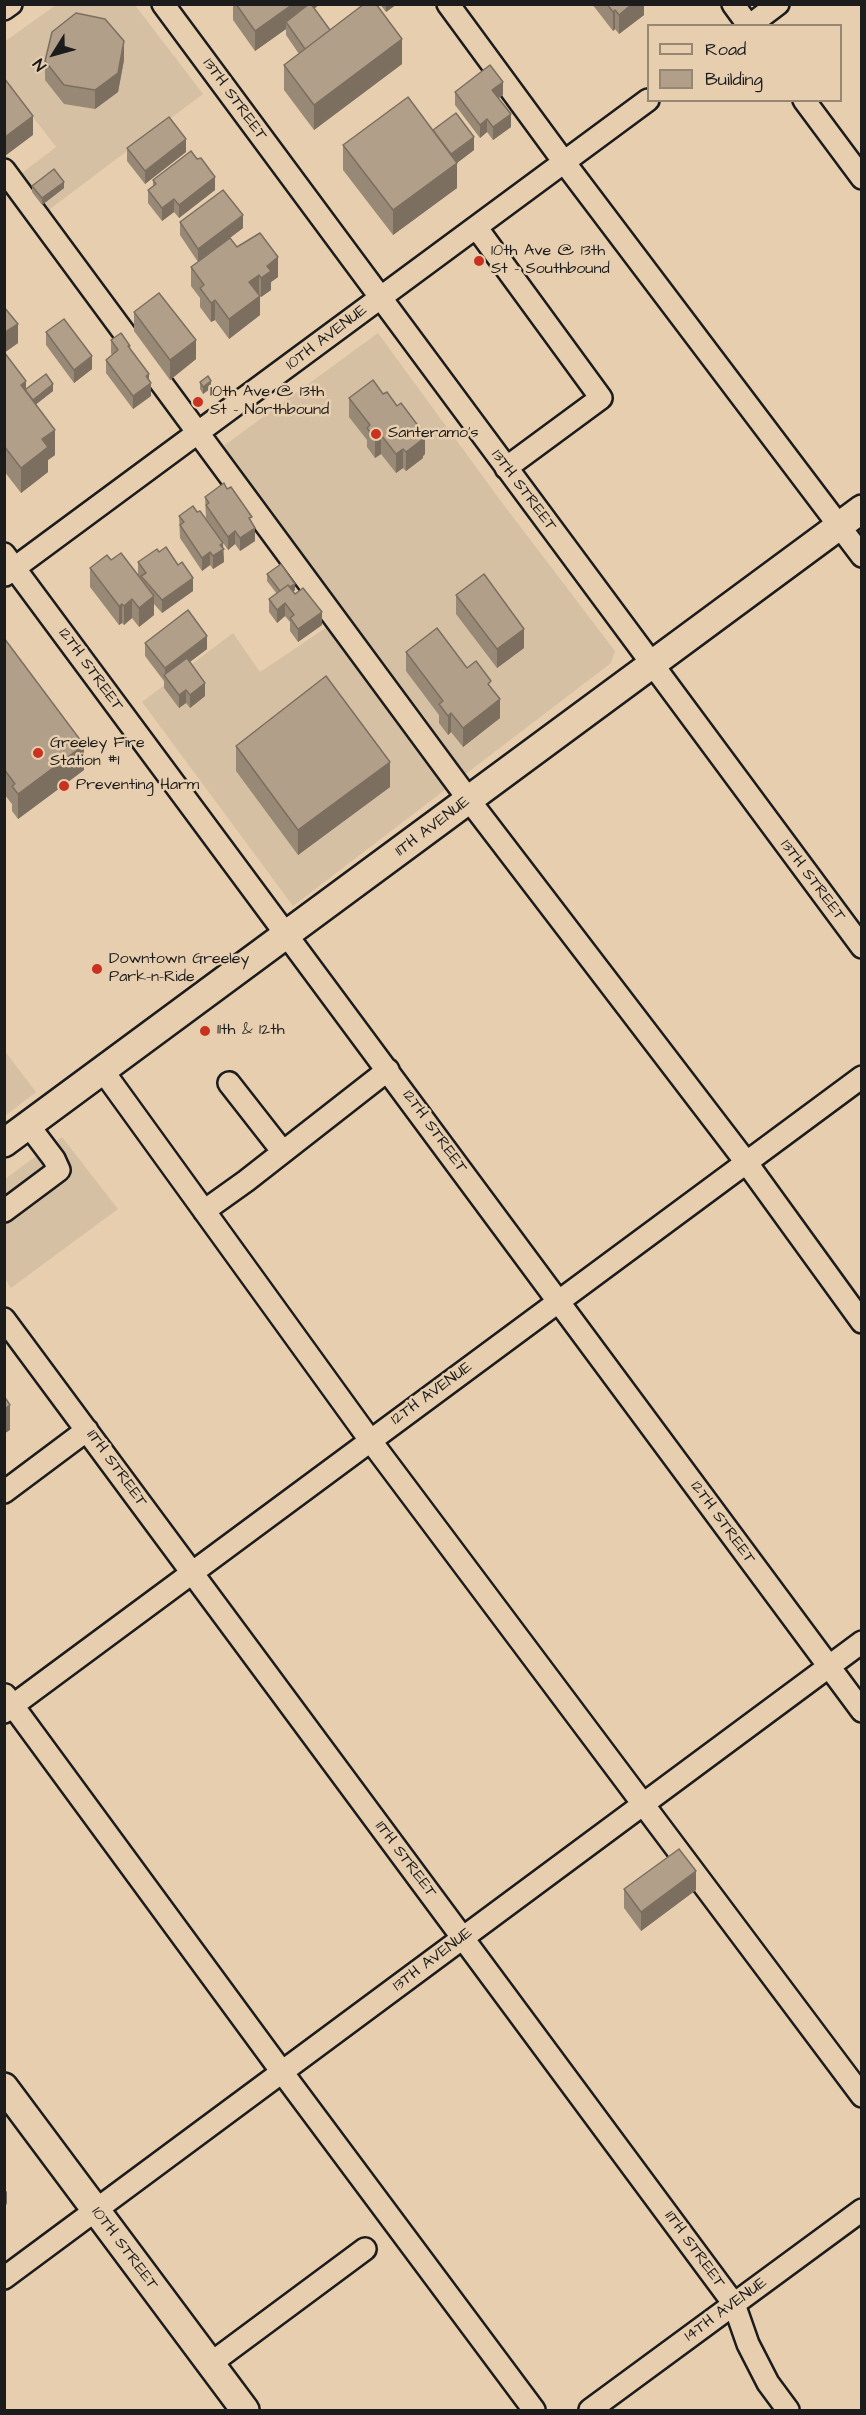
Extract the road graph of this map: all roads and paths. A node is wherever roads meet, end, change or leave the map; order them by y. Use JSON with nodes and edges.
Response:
{"nodes":[{"id":1,"x":11,"y":4,"type":"edge"},
{"id":2,"x":163,"y":4,"type":"edge"},
{"id":3,"x":448,"y":4,"type":"edge"},
{"id":4,"x":733,"y":4,"type":"edge"},
{"id":5,"x":778,"y":4,"type":"edge"},
{"id":6,"x":4,"y":9,"type":"edge"},
{"id":7,"x":748,"y":24,"type":"edge"},
{"id":8,"x":752,"y":24,"type":"edge"},
{"id":9,"x":647,"y":101,"type":"edge"},
{"id":10,"x":805,"y":102,"type":"edge"},
{"id":11,"x":564,"y":162,"type":"junction"},
{"id":12,"x":4,"y":170,"type":"edge"},
{"id":13,"x":861,"y":178,"type":"edge"},
{"id":14,"x":476,"y":227,"type":"junction"},
{"id":15,"x":380,"y":298,"type":"junction"},
{"id":16,"x":199,"y":432,"type":"junction"},
{"id":17,"x":506,"y":468,"type":"junction"},
{"id":18,"x":861,"y":509,"type":"edge"},
{"id":19,"x":839,"y":526,"type":"junction"},
{"id":20,"x":861,"y":556,"type":"edge"},
{"id":21,"x":8,"y":566,"type":"edge"},
{"id":22,"x":652,"y":665,"type":"junction"},
{"id":23,"x":470,"y":800,"type":"junction"},
{"id":24,"x":288,"y":934,"type":"junction"},
{"id":25,"x":861,"y":947,"type":"edge"},
{"id":26,"x":388,"y":1070,"type":"junction"},
{"id":27,"x":103,"y":1071,"type":"junction"},
{"id":28,"x":861,"y":1077,"type":"edge"},
{"id":29,"x":229,"y":1083,"type":"dead end"},
{"id":30,"x":29,"y":1125,"type":"junction"},
{"id":31,"x":4,"y":1143,"type":"edge"},
{"id":32,"x":283,"y":1152,"type":"junction"},
{"id":33,"x":746,"y":1162,"type":"junction"},
{"id":34,"x":7,"y":1205,"type":"edge"},
{"id":35,"x":204,"y":1211,"type":"junction"},
{"id":36,"x":558,"y":1301,"type":"junction"},
{"id":37,"x":4,"y":1319,"type":"edge"},
{"id":38,"x":861,"y":1322,"type":"edge"},
{"id":39,"x":87,"y":1431,"type":"junction"},
{"id":40,"x":370,"y":1440,"type":"junction"},
{"id":41,"x":4,"y":1492,"type":"edge"},
{"id":42,"x":192,"y":1574,"type":"junction"},
{"id":43,"x":861,"y":1642,"type":"edge"},
{"id":44,"x":828,"y":1667,"type":"junction"},
{"id":45,"x":7,"y":1704,"type":"edge"},
{"id":46,"x":861,"y":1711,"type":"edge"},
{"id":47,"x":644,"y":1804,"type":"junction"},
{"id":48,"x":463,"y":1938,"type":"junction"},
{"id":49,"x":282,"y":2072,"type":"junction"},
{"id":50,"x":4,"y":2087,"type":"edge"},
{"id":51,"x":861,"y":2096,"type":"edge"},
{"id":52,"x":861,"y":2210,"type":"edge"},
{"id":53,"x":96,"y":2211,"type":"junction"},
{"id":54,"x":365,"y":2249,"type":"dead end"},
{"id":55,"x":4,"y":2277,"type":"edge"},
{"id":56,"x":734,"y":2304,"type":"junction"},
{"id":57,"x":210,"y":2364,"type":"junction"},
{"id":58,"x":245,"y":2410,"type":"edge"},
{"id":59,"x":534,"y":2410,"type":"edge"},
{"id":60,"x":590,"y":2410,"type":"edge"},
{"id":61,"x":788,"y":2410,"type":"edge"}],
"edges":[{"from":1,"to":6,"type":"street"},
{"from":2,"to":15,"type":"street","name":"13TH STREET"},
{"from":3,"to":11,"type":"street"},
{"from":4,"to":7,"type":"street"},
{"from":5,"to":8,"type":"street"},
{"from":9,"to":11,"type":"street","name":"10TH AVENUE"},
{"from":10,"to":13,"type":"street"},
{"from":11,"to":14,"type":"street","name":"10TH AVENUE"},
{"from":11,"to":19,"type":"street"},
{"from":12,"to":16,"type":"street"},
{"from":14,"to":15,"type":"street","name":"10TH AVENUE"},
{"from":14,"to":17,"type":"street"},
{"from":15,"to":16,"type":"street","name":"10TH AVENUE"},
{"from":15,"to":17,"type":"street","name":"13TH STREET"},
{"from":16,"to":21,"type":"street","name":"10TH AVENUE"},
{"from":16,"to":23,"type":"street"},
{"from":17,"to":22,"type":"street","name":"13TH STREET"},
{"from":18,"to":19,"type":"main road","name":"11TH AVENUE"},
{"from":19,"to":20,"type":"street"},
{"from":19,"to":22,"type":"main road","name":"11TH AVENUE"},
{"from":21,"to":24,"type":"street","name":"12TH STREET"},
{"from":22,"to":23,"type":"main road","name":"11TH AVENUE"},
{"from":22,"to":25,"type":"street","name":"13TH STREET"},
{"from":23,"to":24,"type":"main road","name":"11TH AVENUE"},
{"from":23,"to":33,"type":"street"},
{"from":24,"to":26,"type":"street","name":"12TH STREET"},
{"from":24,"to":27,"type":"main road","name":"11TH AVENUE"},
{"from":26,"to":32,"type":"street"},
{"from":26,"to":36,"type":"street","name":"12TH STREET"},
{"from":27,"to":30,"type":"main road","name":"11TH AVENUE"},
{"from":27,"to":35,"type":"street"},
{"from":28,"to":33,"type":"street","name":"12TH AVENUE"},
{"from":29,"to":32,"type":"street"},
{"from":30,"to":31,"type":"main road","name":"11TH AVENUE"},
{"from":30,"to":34,"type":"street"},
{"from":32,"to":35,"type":"street"},
{"from":33,"to":36,"type":"street","name":"12TH AVENUE"},
{"from":33,"to":38,"type":"street"},
{"from":35,"to":40,"type":"street"},
{"from":36,"to":40,"type":"street","name":"12TH AVENUE"},
{"from":36,"to":44,"type":"street","name":"12TH STREET"},
{"from":37,"to":39,"type":"street","name":"11TH STREET"},
{"from":39,"to":41,"type":"street"},
{"from":39,"to":42,"type":"street","name":"11TH STREET"},
{"from":40,"to":42,"type":"street","name":"12TH AVENUE"},
{"from":40,"to":47,"type":"street"},
{"from":42,"to":45,"type":"street","name":"12TH AVENUE"},
{"from":42,"to":48,"type":"street","name":"11TH STREET"},
{"from":43,"to":44,"type":"street","name":"13TH AVENUE"},
{"from":44,"to":46,"type":"street","name":"12TH STREET"},
{"from":44,"to":47,"type":"street","name":"13TH AVENUE"},
{"from":45,"to":49,"type":"street"},
{"from":47,"to":48,"type":"street","name":"13TH AVENUE"},
{"from":47,"to":51,"type":"street"},
{"from":48,"to":49,"type":"street","name":"13TH AVENUE"},
{"from":48,"to":56,"type":"street","name":"11TH STREET"},
{"from":49,"to":53,"type":"street","name":"13TH AVENUE"},
{"from":49,"to":59,"type":"street"},
{"from":50,"to":53,"type":"main road","name":"10TH STREET"},
{"from":52,"to":56,"type":"street","name":"14TH AVENUE"},
{"from":53,"to":55,"type":"street","name":"13TH AVENUE"},
{"from":53,"to":57,"type":"main road","name":"10TH STREET"},
{"from":54,"to":57,"type":"street"},
{"from":56,"to":60,"type":"street","name":"14TH AVENUE"},
{"from":56,"to":61,"type":"street","name":"11TH STREET"},
{"from":57,"to":58,"type":"main road","name":"10TH STREET"}]}
